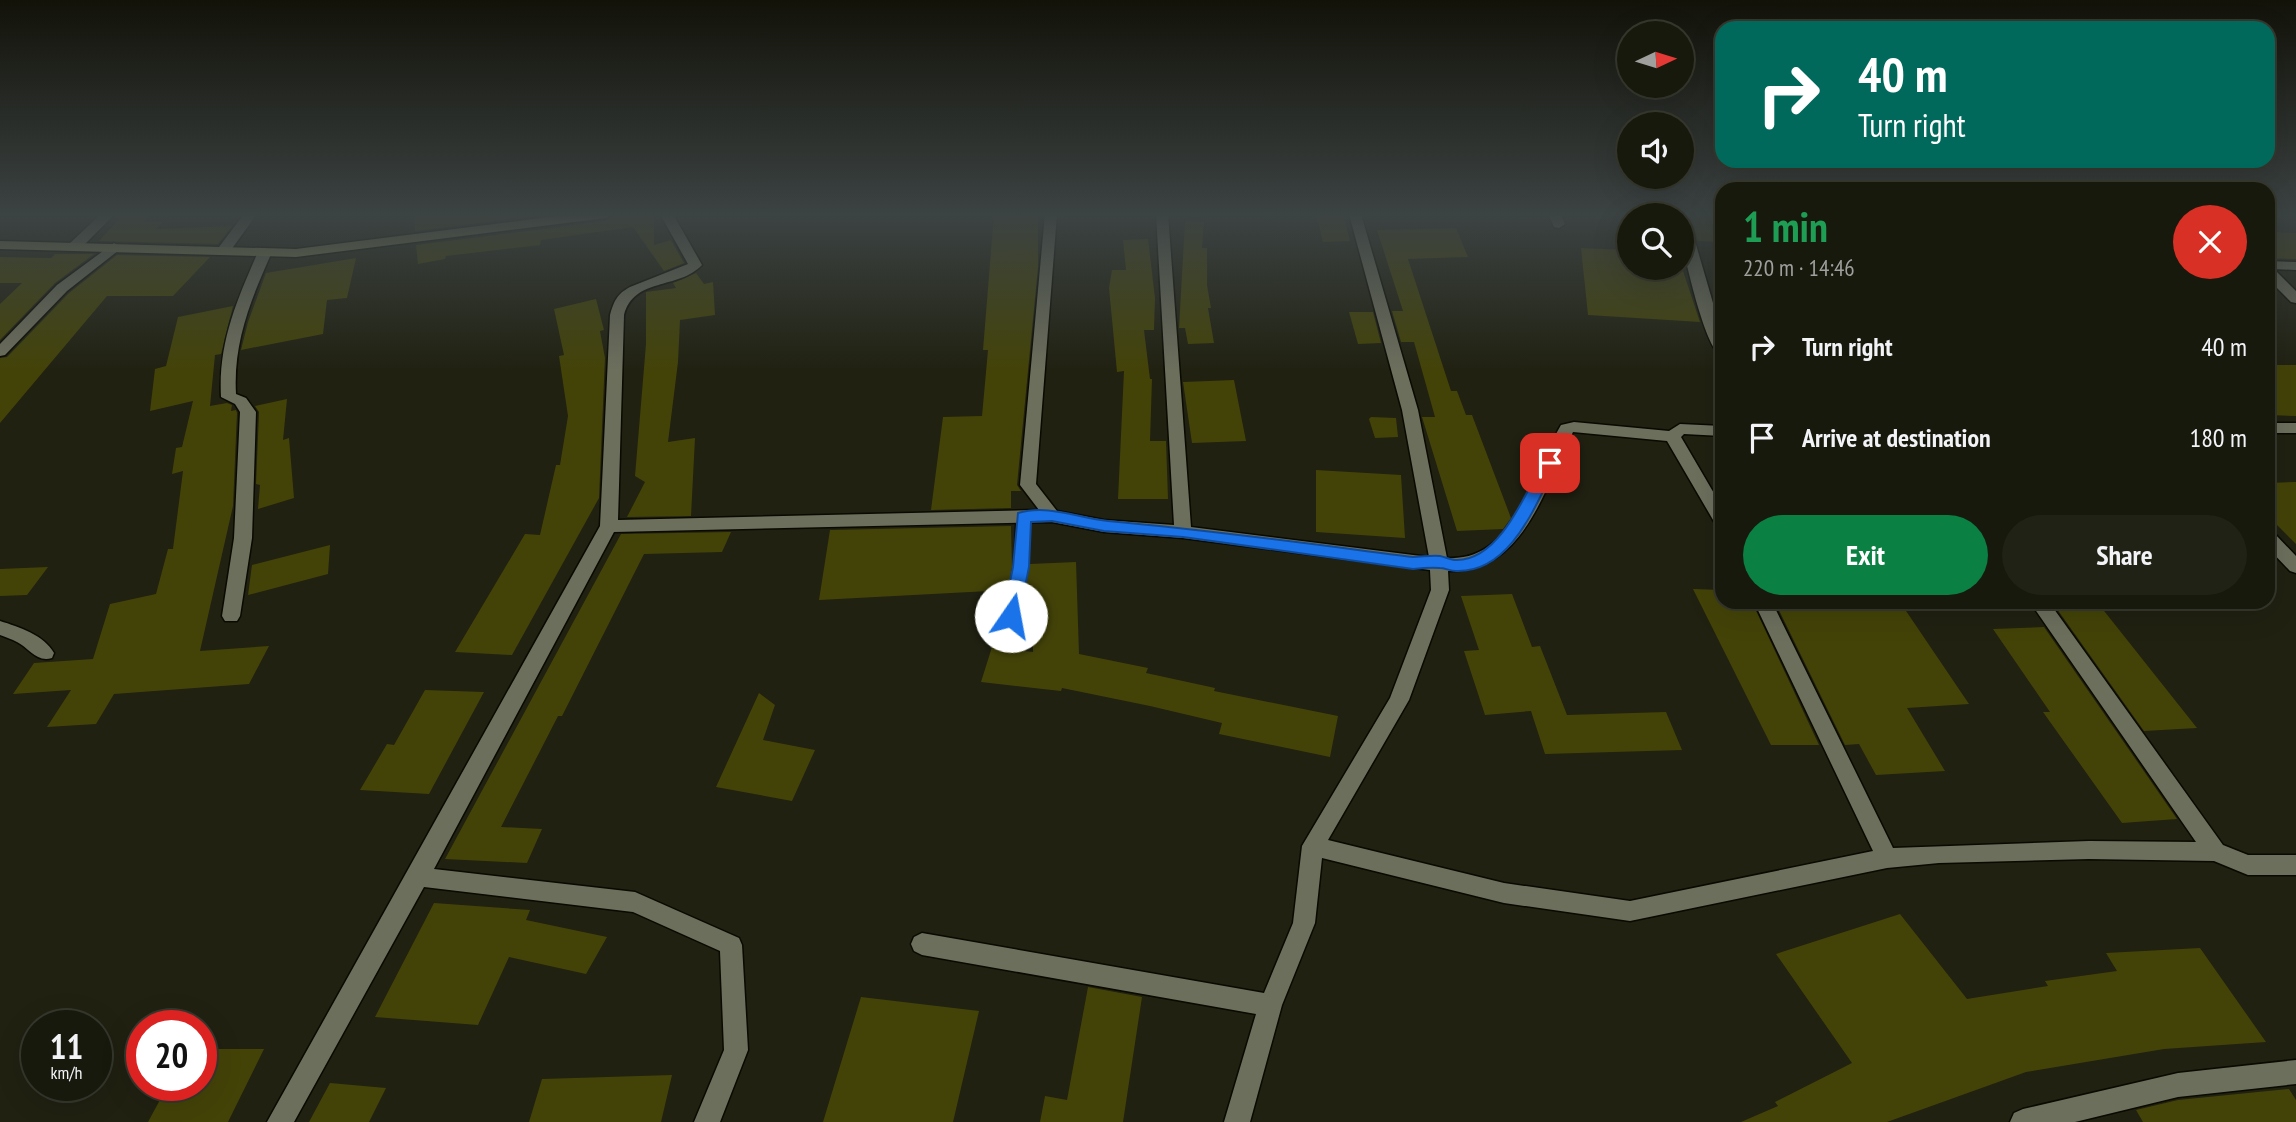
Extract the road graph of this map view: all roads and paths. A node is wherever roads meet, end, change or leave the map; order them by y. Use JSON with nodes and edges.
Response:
{"nodes":[{"id":1,"x":89,"y":266,"type":"edge"},
{"id":2,"x":259,"y":266,"type":"edge"},
{"id":3,"x":693,"y":266,"type":"edge"},
{"id":4,"x":1047,"y":266,"type":"edge"},
{"id":5,"x":1165,"y":266,"type":"edge"},
{"id":6,"x":1370,"y":266,"type":"edge"},
{"id":7,"x":1695,"y":266,"type":"edge"},
{"id":8,"x":2275,"y":278,"type":"edge"},
{"id":9,"x":2296,"y":299,"type":"edge"},
{"id":10,"x":1715,"y":334,"type":"edge"},
{"id":11,"x":0,"y":352,"type":"edge"},
{"id":12,"x":2275,"y":428,"type":"edge"},
{"id":13,"x":2296,"y":428,"type":"edge"},
{"id":14,"x":1715,"y":431,"type":"edge"},
{"id":15,"x":1672,"y":436,"type":"junction"},
{"id":16,"x":1715,"y":509,"type":"edge"},
{"id":17,"x":1023,"y":516,"type":"junction"},
{"id":18,"x":1052,"y":516,"type":"junction"},
{"id":19,"x":609,"y":526,"type":"junction"},
{"id":20,"x":1183,"y":532,"type":"junction"},
{"id":21,"x":2275,"y":544,"type":"edge"},
{"id":22,"x":1439,"y":562,"type":"junction"},
{"id":23,"x":2296,"y":567,"type":"edge"},
{"id":24,"x":1766,"y":609,"type":"edge"},
{"id":25,"x":2044,"y":609,"type":"edge"},
{"id":26,"x":231,"y":616,"type":"dead end"},
{"id":27,"x":0,"y":628,"type":"edge"},
{"id":28,"x":1006,"y":640,"type":"dead end"},
{"id":29,"x":45,"y":653,"type":"dead end"},
{"id":30,"x":1313,"y":846,"type":"junction"},
{"id":31,"x":2215,"y":852,"type":"junction"},
{"id":32,"x":1888,"y":858,"type":"junction"},
{"id":33,"x":2296,"y":865,"type":"edge"},
{"id":34,"x":418,"y":877,"type":"junction"},
{"id":35,"x":922,"y":944,"type":"dead end"},
{"id":36,"x":1270,"y":1005,"type":"junction"},
{"id":37,"x":2296,"y":1072,"type":"edge"},
{"id":38,"x":280,"y":1122,"type":"edge"},
{"id":39,"x":707,"y":1122,"type":"edge"},
{"id":40,"x":1237,"y":1122,"type":"edge"},
{"id":41,"x":2023,"y":1122,"type":"edge"}],
"edges":[{"from":1,"to":11,"type":"street"},
{"from":2,"to":26,"type":"street"},
{"from":3,"to":19,"type":"street"},
{"from":4,"to":18,"type":"street"},
{"from":5,"to":20,"type":"street"},
{"from":6,"to":22,"type":"street"},
{"from":7,"to":10,"type":"street"},
{"from":8,"to":9,"type":"street"},
{"from":12,"to":13,"type":"street"},
{"from":14,"to":15,"type":"street"},
{"from":15,"to":16,"type":"street"},
{"from":15,"to":22,"type":"street"},
{"from":17,"to":18,"type":"street"},
{"from":17,"to":19,"type":"street"},
{"from":17,"to":28,"type":"lane"},
{"from":18,"to":20,"type":"street"},
{"from":19,"to":34,"type":"street"},
{"from":20,"to":22,"type":"street"},
{"from":21,"to":23,"type":"street"},
{"from":22,"to":30,"type":"street"},
{"from":24,"to":32,"type":"street"},
{"from":25,"to":31,"type":"street"},
{"from":27,"to":29,"type":"street"},
{"from":30,"to":32,"type":"street"},
{"from":30,"to":36,"type":"street"},
{"from":31,"to":32,"type":"street"},
{"from":31,"to":33,"type":"street"},
{"from":34,"to":38,"type":"street"},
{"from":34,"to":39,"type":"street"},
{"from":35,"to":36,"type":"street"},
{"from":36,"to":40,"type":"street"},
{"from":37,"to":41,"type":"street"}]}
